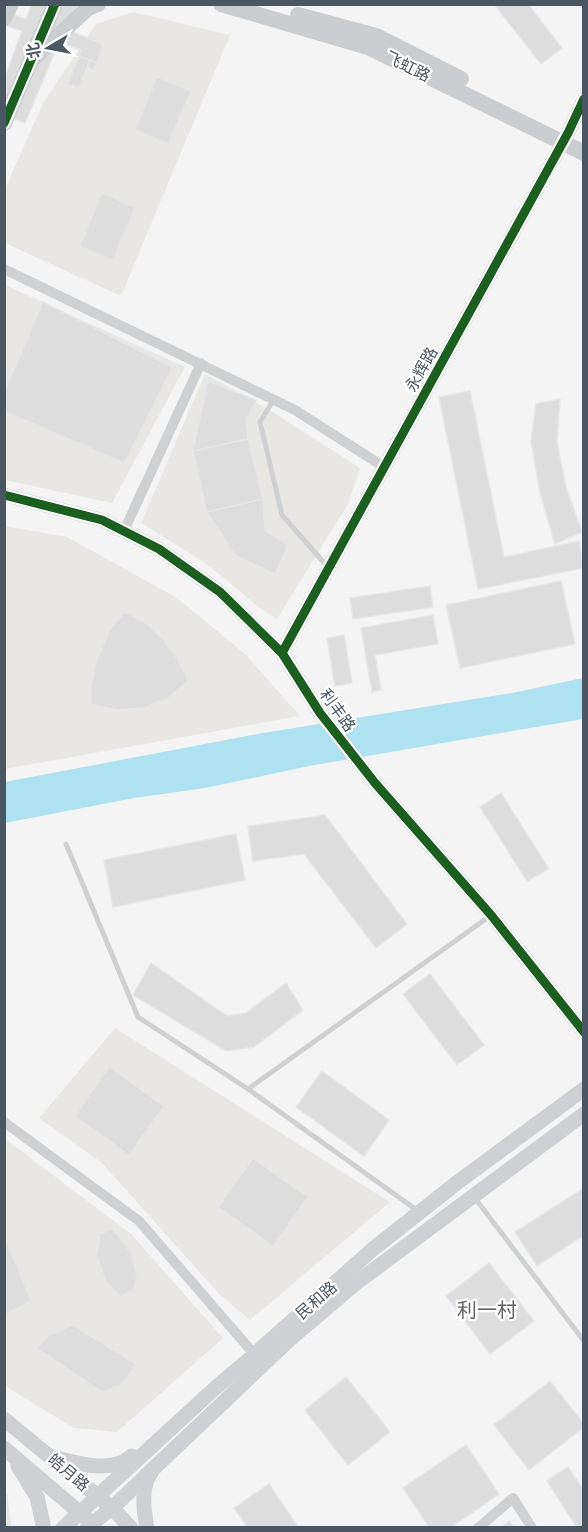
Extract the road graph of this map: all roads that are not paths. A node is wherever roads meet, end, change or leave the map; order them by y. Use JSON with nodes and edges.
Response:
{"nodes":[{"id":1,"x":11,"y":4,"type":"edge"},
{"id":2,"x":55,"y":4,"type":"edge"},
{"id":3,"x":98,"y":4,"type":"edge"},
{"id":4,"x":221,"y":4,"type":"edge"},
{"id":5,"x":260,"y":4,"type":"edge"},
{"id":6,"x":4,"y":18,"type":"edge"},
{"id":7,"x":30,"y":62,"type":"junction"},
{"id":8,"x":584,"y":99,"type":"edge"},
{"id":9,"x":4,"y":123,"type":"edge"},
{"id":10,"x":565,"y":138,"type":"junction"},
{"id":11,"x":584,"y":143,"type":"edge"},
{"id":12,"x":584,"y":153,"type":"edge"},
{"id":13,"x":4,"y":269,"type":"edge"},
{"id":14,"x":201,"y":363,"type":"junction"},
{"id":15,"x":274,"y":399,"type":"junction"},
{"id":16,"x":384,"y":467,"type":"junction"},
{"id":17,"x":4,"y":495,"type":"edge"},
{"id":18,"x":124,"y":531,"type":"junction"},
{"id":19,"x":329,"y":569,"type":"junction"},
{"id":20,"x":282,"y":653,"type":"junction"},
{"id":21,"x":66,"y":844,"type":"dead end"},
{"id":22,"x":491,"y":915,"type":"junction"},
{"id":23,"x":584,"y":1032,"type":"edge"},
{"id":24,"x":248,"y":1089,"type":"junction"},
{"id":25,"x":584,"y":1089,"type":"edge"},
{"id":26,"x":584,"y":1114,"type":"edge"},
{"id":27,"x":4,"y":1122,"type":"edge"},
{"id":28,"x":474,"y":1195,"type":"junction"},
{"id":29,"x":420,"y":1212,"type":"junction"},
{"id":30,"x":584,"y":1341,"type":"edge"},
{"id":31,"x":255,"y":1354,"type":"junction"},
{"id":32,"x":4,"y":1419,"type":"edge"},
{"id":33,"x":159,"y":1438,"type":"junction"},
{"id":34,"x":8,"y":1450,"type":"edge"},
{"id":35,"x":51,"y":1457,"type":"junction"},
{"id":36,"x":161,"y":1460,"type":"junction"},
{"id":37,"x":97,"y":1496,"type":"junction"},
{"id":38,"x":112,"y":1508,"type":"junction"},
{"id":39,"x":88,"y":1522,"type":"edge"},
{"id":40,"x":42,"y":1527,"type":"edge"},
{"id":41,"x":63,"y":1527,"type":"edge"},
{"id":42,"x":131,"y":1527,"type":"edge"},
{"id":43,"x":147,"y":1527,"type":"edge"},
{"id":44,"x":477,"y":1527,"type":"edge"},
{"id":45,"x":532,"y":1527,"type":"edge"}],
"edges":[{"from":1,"to":6,"type":"main road"},
{"from":2,"to":7,"type":"main road"},
{"from":3,"to":7,"type":"main road"},
{"from":4,"to":10,"type":"main road","name":"飞虹路"},
{"from":5,"to":10,"type":"main road","name":"飞虹路"},
{"from":7,"to":9,"type":"main road"},
{"from":8,"to":10,"type":"street","name":"永辉路"},
{"from":10,"to":11,"type":"main road","name":"飞虹路"},
{"from":10,"to":12,"type":"main road","name":"飞虹路"},
{"from":10,"to":16,"type":"street","name":"永辉路"},
{"from":13,"to":14,"type":"street"},
{"from":14,"to":15,"type":"street"},
{"from":14,"to":18,"type":"street"},
{"from":15,"to":16,"type":"street"},
{"from":15,"to":19,"type":"lane"},
{"from":16,"to":19,"type":"street","name":"永辉路"},
{"from":17,"to":18,"type":"street","name":"利丰路"},
{"from":18,"to":20,"type":"street","name":"利丰路"},
{"from":19,"to":20,"type":"street","name":"永辉路"},
{"from":20,"to":22,"type":"street","name":"利丰路"},
{"from":21,"to":24,"type":"lane"},
{"from":22,"to":23,"type":"street","name":"利丰路"},
{"from":22,"to":24,"type":"lane"},
{"from":24,"to":29,"type":"lane"},
{"from":25,"to":29,"type":"main road","name":"民和路"},
{"from":26,"to":28,"type":"main road","name":"民和路"},
{"from":27,"to":31,"type":"street"},
{"from":28,"to":30,"type":"lane"},
{"from":28,"to":36,"type":"main road","name":"民和路"},
{"from":29,"to":31,"type":"main road","name":"民和路"},
{"from":31,"to":33,"type":"main road","name":"民和路"},
{"from":32,"to":35,"type":"main road","name":"皓月路"},
{"from":33,"to":35,"type":"main road"},
{"from":33,"to":37,"type":"main road","name":"民和路"},
{"from":34,"to":39,"type":"main road","name":"皓月路"},
{"from":34,"to":40,"type":"main road"},
{"from":35,"to":37,"type":"main road","name":"皓月路"},
{"from":36,"to":38,"type":"main road","name":"民和路"},
{"from":36,"to":43,"type":"main road"},
{"from":37,"to":38,"type":"main road","name":"皓月路"},
{"from":37,"to":39,"type":"main road","name":"民和路"},
{"from":38,"to":39,"type":"main road","name":"民和路"},
{"from":38,"to":42,"type":"main road","name":"皓月路"},
{"from":39,"to":41,"type":"main road","name":"民和路"},
{"from":44,"to":45,"type":"street"}]}
